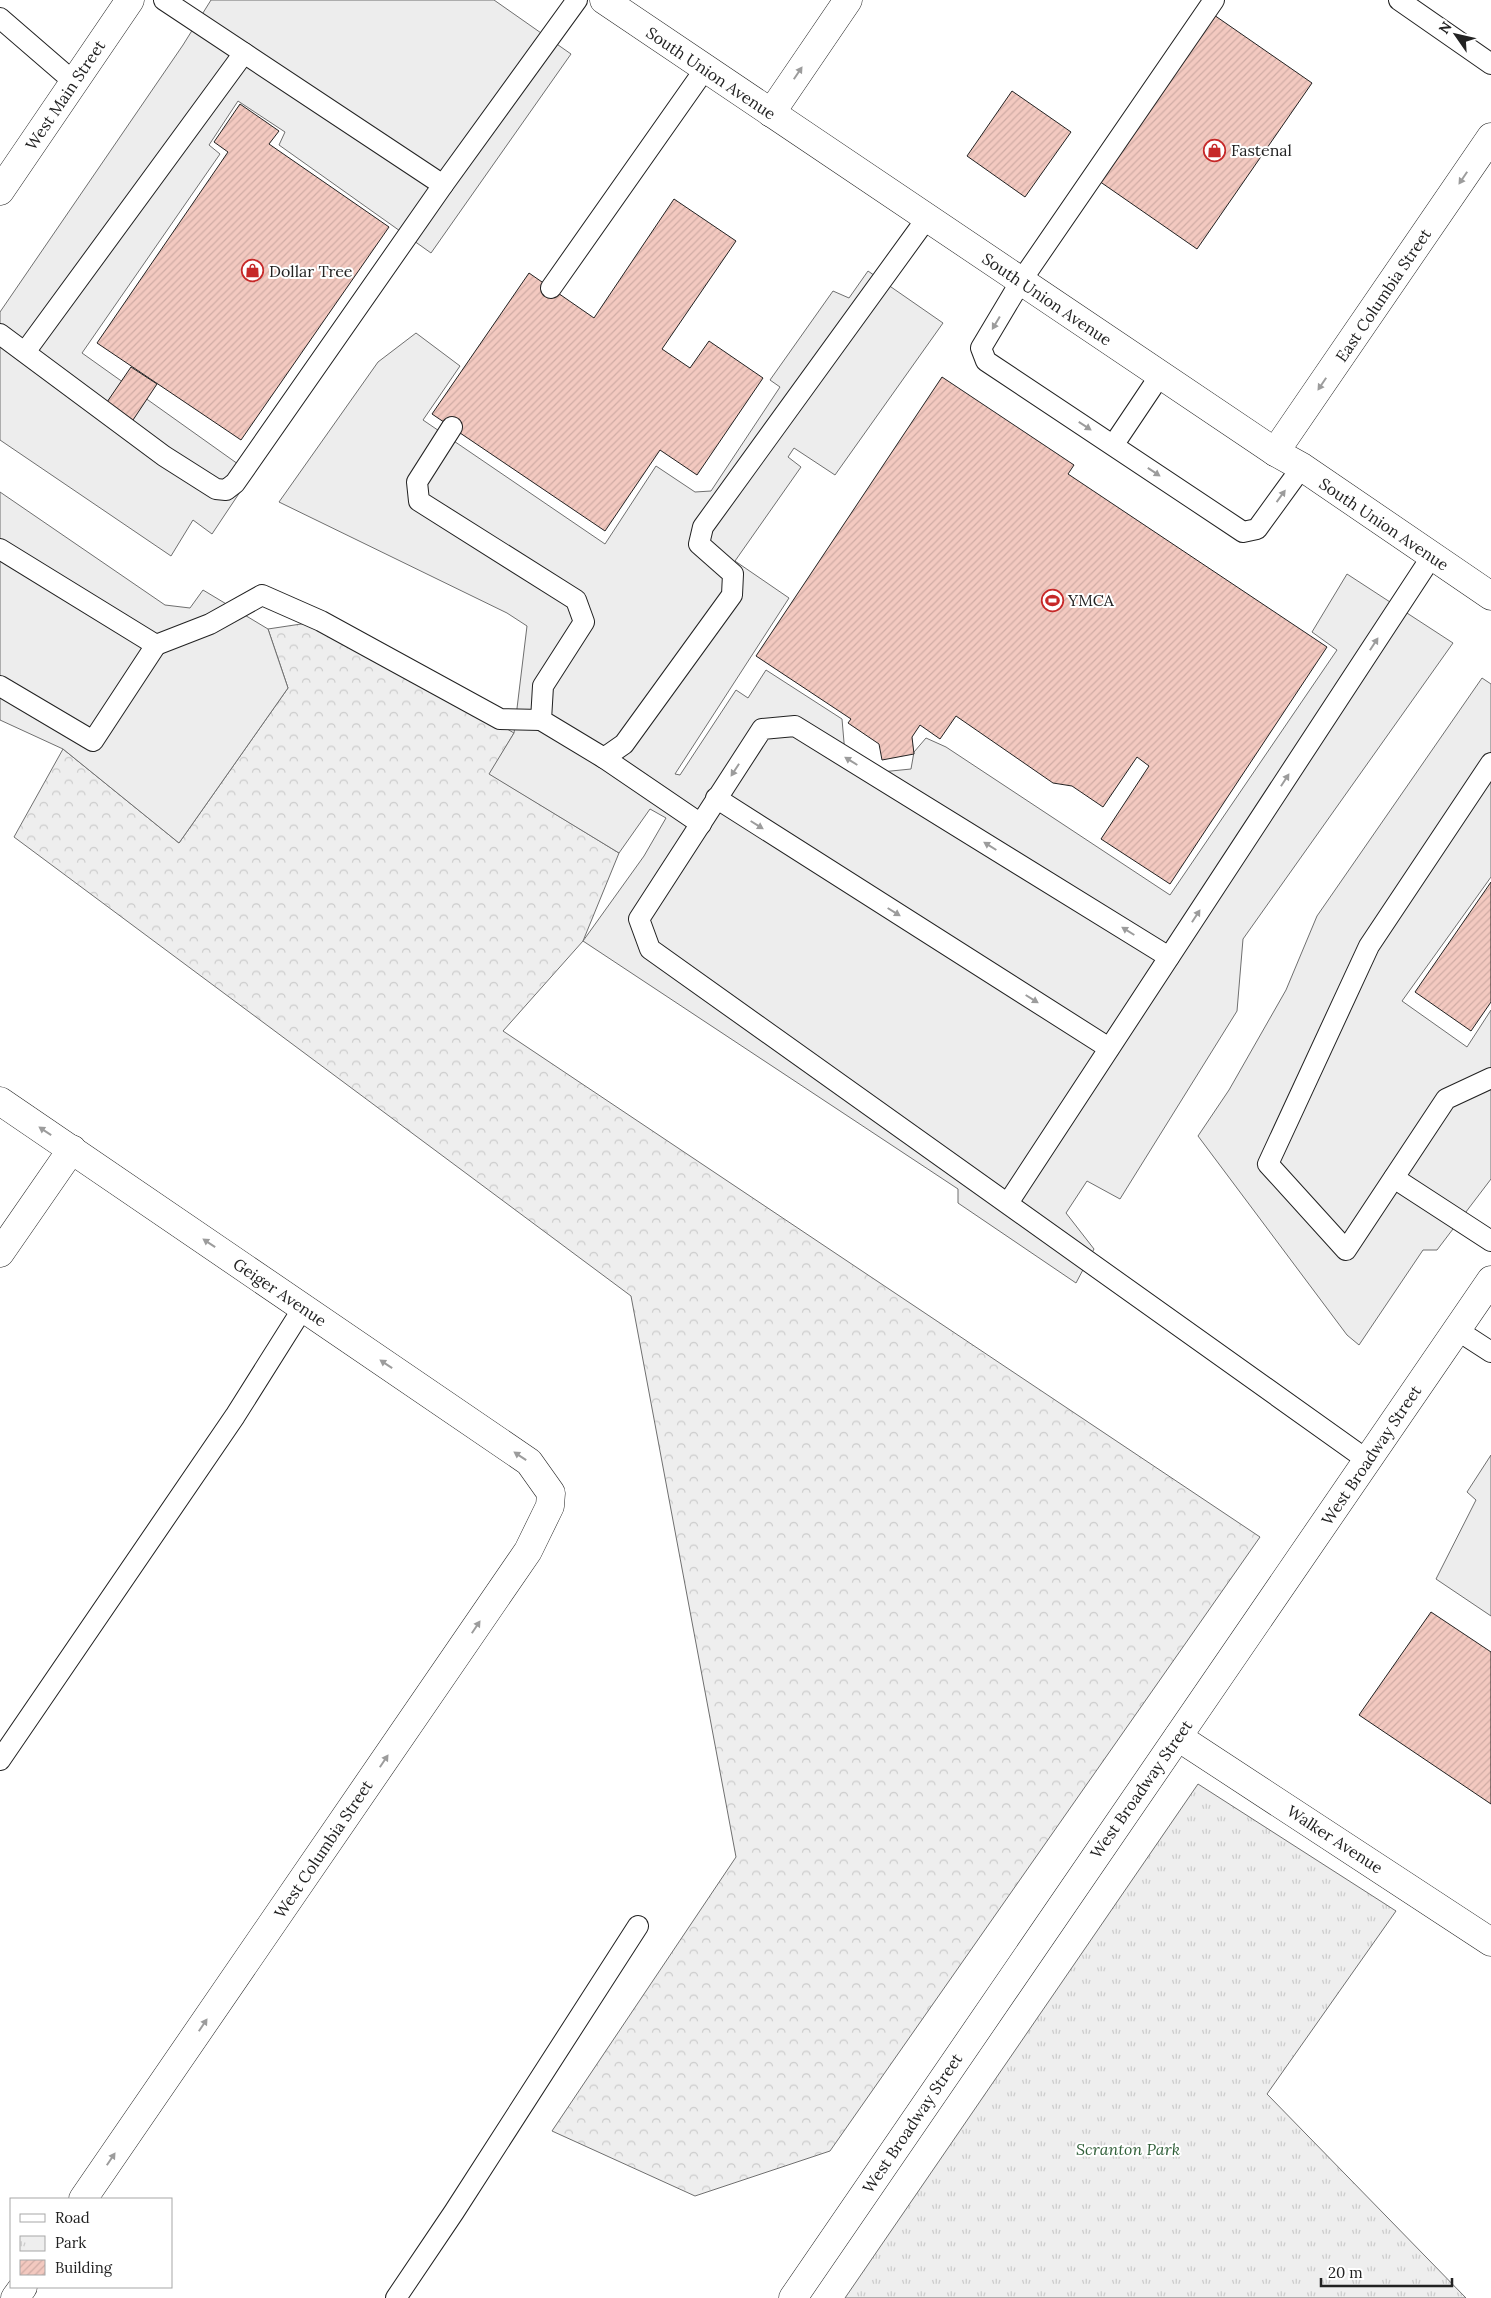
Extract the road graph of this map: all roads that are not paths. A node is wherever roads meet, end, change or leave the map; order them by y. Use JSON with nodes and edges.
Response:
{"nodes":[{"id":1,"x":130,"y":0,"type":"edge"},
{"id":2,"x":164,"y":0,"type":"edge"},
{"id":3,"x":577,"y":0,"type":"edge"},
{"id":4,"x":604,"y":0,"type":"edge"},
{"id":5,"x":848,"y":0,"type":"edge"},
{"id":6,"x":1214,"y":0,"type":"edge"},
{"id":7,"x":1399,"y":0,"type":"edge"},
{"id":8,"x":0,"y":18,"type":"edge"},
{"id":9,"x":244,"y":53,"type":"junction"},
{"id":10,"x":1491,"y":64,"type":"edge"},
{"id":11,"x":706,"y":69,"type":"junction"},
{"id":12,"x":74,"y":82,"type":"junction"},
{"id":13,"x":771,"y":113,"type":"junction"},
{"id":14,"x":1491,"y":137,"type":"edge"},
{"id":15,"x":443,"y":185,"type":"junction"},
{"id":16,"x":0,"y":191,"type":"edge"},
{"id":17,"x":927,"y":218,"type":"junction"},
{"id":18,"x":1021,"y":281,"type":"junction"},
{"id":19,"x":551,"y":288,"type":"dead end"},
{"id":20,"x":0,"y":334,"type":"edge"},
{"id":21,"x":26,"y":352,"type":"junction"},
{"id":22,"x":1161,"y":374,"type":"junction"},
{"id":23,"x":452,"y":427,"type":"dead end"},
{"id":24,"x":1114,"y":444,"type":"junction"},
{"id":25,"x":1275,"y":452,"type":"junction"},
{"id":26,"x":1302,"y":467,"type":"junction"},
{"id":27,"x":0,"y":549,"type":"edge"},
{"id":28,"x":1432,"y":556,"type":"junction"},
{"id":29,"x":1491,"y":596,"type":"edge"},
{"id":30,"x":156,"y":645,"type":"junction"},
{"id":31,"x":0,"y":686,"type":"edge"},
{"id":32,"x":541,"y":720,"type":"junction"},
{"id":33,"x":604,"y":758,"type":"junction"},
{"id":34,"x":1491,"y":764,"type":"edge"},
{"id":35,"x":716,"y":798,"type":"junction"},
{"id":36,"x":701,"y":824,"type":"junction"},
{"id":37,"x":1170,"y":957,"type":"junction"},
{"id":38,"x":1109,"y":1048,"type":"junction"},
{"id":39,"x":1491,"y":1078,"type":"edge"},
{"id":40,"x":0,"y":1101,"type":"edge"},
{"id":41,"x":72,"y":1149,"type":"junction"},
{"id":42,"x":1394,"y":1178,"type":"junction"},
{"id":43,"x":1008,"y":1203,"type":"junction"},
{"id":44,"x":1491,"y":1241,"type":"edge"},
{"id":45,"x":0,"y":1253,"type":"edge"},
{"id":46,"x":1491,"y":1280,"type":"edge"},
{"id":47,"x":304,"y":1308,"type":"junction"},
{"id":48,"x":1457,"y":1330,"type":"junction"},
{"id":49,"x":1491,"y":1352,"type":"edge"},
{"id":50,"x":1367,"y":1460,"type":"junction"},
{"id":51,"x":551,"y":1493,"type":"joint"},
{"id":52,"x":1178,"y":1737,"type":"junction"},
{"id":53,"x":0,"y":1760,"type":"edge"},
{"id":54,"x":638,"y":1926,"type":"dead end"},
{"id":55,"x":1491,"y":1942,"type":"edge"},
{"id":56,"x":84,"y":2198,"type":"edge"},
{"id":57,"x":396,"y":2298,"type":"edge"},
{"id":58,"x":792,"y":2298,"type":"edge"}],
"edges":[{"from":1,"to":12,"type":"street","name":"West Main Street"},
{"from":2,"to":9,"type":"lane"},
{"from":3,"to":15,"type":"lane"},
{"from":4,"to":11,"type":"street","name":"South Union Avenue"},
{"from":13,"to":5,"type":"street","one_way":true},
{"from":6,"to":18,"type":"lane"},
{"from":7,"to":10,"type":"lane"},
{"from":8,"to":12,"type":"lane"},
{"from":9,"to":15,"type":"lane"},
{"from":9,"to":21,"type":"lane"},
{"from":11,"to":13,"type":"street","name":"South Union Avenue"},
{"from":11,"to":19,"type":"lane"},
{"from":12,"to":16,"type":"street","name":"West Main Street"},
{"from":13,"to":17,"type":"street","name":"South Union Avenue"},
{"from":14,"to":25,"type":"street","name":"East Columbia Street","one_way":true},
{"from":15,"to":21,"type":"lane"},
{"from":17,"to":18,"type":"street","name":"South Union Avenue"},
{"from":17,"to":33,"type":"lane"},
{"from":18,"to":22,"type":"street","name":"South Union Avenue"},
{"from":18,"to":24,"type":"lane","one_way":true},
{"from":20,"to":21,"type":"lane"},
{"from":22,"to":24,"type":"lane"},
{"from":22,"to":25,"type":"street","name":"South Union Avenue"},
{"from":23,"to":32,"type":"lane"},
{"from":24,"to":26,"type":"lane","one_way":true},
{"from":25,"to":26,"type":"street","name":"South Union Avenue"},
{"from":26,"to":28,"type":"street","name":"South Union Avenue"},
{"from":27,"to":30,"type":"lane"},
{"from":28,"to":29,"type":"street","name":"South Union Avenue"},
{"from":37,"to":28,"type":"lane","one_way":true},
{"from":30,"to":31,"type":"lane"},
{"from":30,"to":32,"type":"lane"},
{"from":32,"to":33,"type":"lane"},
{"from":33,"to":36,"type":"lane"},
{"from":34,"to":42,"type":"lane"},
{"from":35,"to":36,"type":"lane"},
{"from":37,"to":35,"type":"lane","one_way":true},
{"from":35,"to":38,"type":"lane","one_way":true},
{"from":36,"to":43,"type":"lane"},
{"from":37,"to":38,"type":"lane"},
{"from":38,"to":43,"type":"lane"},
{"from":39,"to":42,"type":"lane"},
{"from":41,"to":40,"type":"street","name":"Geiger Avenue","one_way":true},
{"from":41,"to":45,"type":"street"},
{"from":47,"to":41,"type":"street","name":"Geiger Avenue","one_way":true},
{"from":42,"to":44,"type":"lane"},
{"from":43,"to":50,"type":"lane"},
{"from":46,"to":48,"type":"street","name":"West Broadway Street"},
{"from":51,"to":47,"type":"street","name":"Geiger Avenue","one_way":true},
{"from":47,"to":53,"type":"lane"},
{"from":48,"to":49,"type":"lane"},
{"from":48,"to":50,"type":"street","name":"West Broadway Street"},
{"from":50,"to":52,"type":"street","name":"West Broadway Street"},
{"from":56,"to":51,"type":"street","name":"West Columbia Street","one_way":true},
{"from":52,"to":55,"type":"street","name":"Walker Avenue"},
{"from":52,"to":58,"type":"street","name":"West Broadway Street"},
{"from":54,"to":57,"type":"lane"}]}
